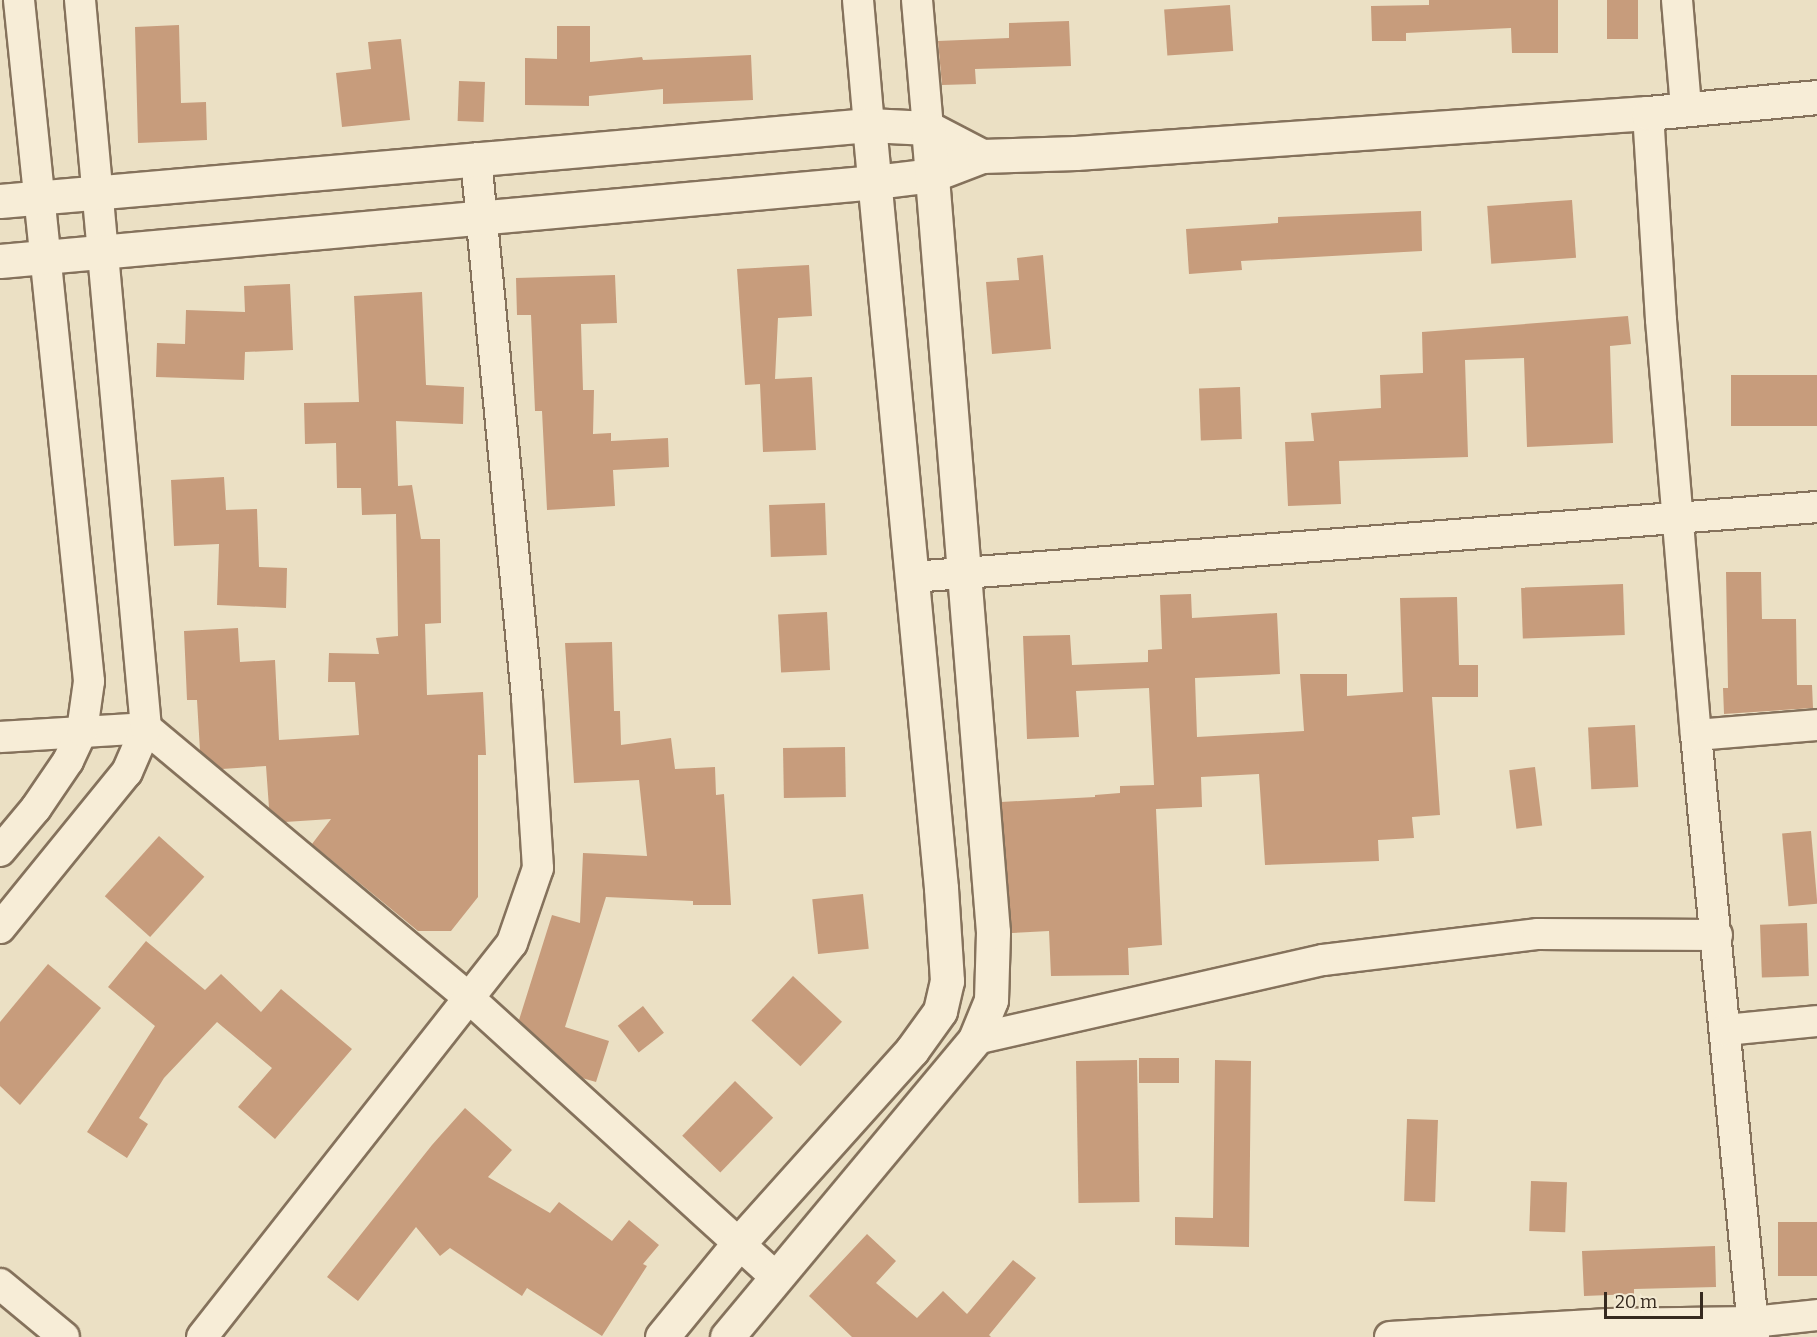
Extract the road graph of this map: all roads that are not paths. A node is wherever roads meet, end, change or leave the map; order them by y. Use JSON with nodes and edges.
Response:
{"nodes":[{"id":1,"x":18,"y":0,"type":"edge"},
{"id":2,"x":80,"y":0,"type":"edge"},
{"id":3,"x":858,"y":0,"type":"edge"},
{"id":4,"x":917,"y":0,"type":"edge"},
{"id":5,"x":1677,"y":0,"type":"edge"},
{"id":6,"x":1817,"y":97,"type":"edge"},
{"id":7,"x":1686,"y":108,"type":"junction"},
{"id":8,"x":1648,"y":113,"type":"junction"},
{"id":9,"x":869,"y":125,"type":"junction"},
{"id":10,"x":928,"y":128,"type":"junction"},
{"id":11,"x":982,"y":156,"type":"junction"},
{"id":12,"x":476,"y":158,"type":"junction"},
{"id":13,"x":932,"y":175,"type":"junction"},
{"id":14,"x":875,"y":182,"type":"junction"},
{"id":15,"x":96,"y":193,"type":"junction"},
{"id":16,"x":41,"y":198,"type":"junction"},
{"id":17,"x":0,"y":201,"type":"edge"},
{"id":18,"x":482,"y":216,"type":"junction"},
{"id":19,"x":101,"y":251,"type":"junction"},
{"id":20,"x":47,"y":257,"type":"junction"},
{"id":21,"x":0,"y":261,"type":"edge"},
{"id":22,"x":1817,"y":507,"type":"edge"},
{"id":23,"x":1679,"y":519,"type":"junction"},
{"id":24,"x":965,"y":574,"type":"junction"},
{"id":25,"x":912,"y":577,"type":"junction"},
{"id":26,"x":1817,"y":725,"type":"edge"},
{"id":27,"x":146,"y":728,"type":"junction"},
{"id":28,"x":82,"y":730,"type":"junction"},
{"id":29,"x":1696,"y":735,"type":"junction"},
{"id":30,"x":0,"y":737,"type":"edge"},
{"id":31,"x":985,"y":837,"type":"junction"},
{"id":32,"x":936,"y":840,"type":"junction"},
{"id":33,"x":0,"y":851,"type":"edge"},
{"id":34,"x":0,"y":928,"type":"edge"},
{"id":35,"x":1717,"y":935,"type":"junction"},
{"id":36,"x":470,"y":999,"type":"junction"},
{"id":37,"x":1817,"y":1021,"type":"edge"},
{"id":38,"x":1725,"y":1030,"type":"junction"},
{"id":39,"x":975,"y":1039,"type":"junction"},
{"id":40,"x":738,"y":1244,"type":"junction"},
{"id":41,"x":776,"y":1277,"type":"junction"},
{"id":42,"x":0,"y":1284,"type":"edge"},
{"id":43,"x":1817,"y":1315,"type":"edge"},
{"id":44,"x":1754,"y":1329,"type":"edge"},
{"id":45,"x":64,"y":1337,"type":"edge"},
{"id":46,"x":202,"y":1337,"type":"edge"},
{"id":47,"x":662,"y":1337,"type":"edge"},
{"id":48,"x":727,"y":1337,"type":"edge"},
{"id":49,"x":1390,"y":1337,"type":"edge"}],
"edges":[{"from":1,"to":16,"type":"street"},
{"from":2,"to":15,"type":"street"},
{"from":3,"to":9,"type":"street"},
{"from":4,"to":10,"type":"street"},
{"from":5,"to":7,"type":"street"},
{"from":6,"to":7,"type":"street"},
{"from":7,"to":8,"type":"street"},
{"from":8,"to":11,"type":"street"},
{"from":8,"to":23,"type":"street"},
{"from":9,"to":10,"type":"street"},
{"from":9,"to":12,"type":"street"},
{"from":9,"to":14,"type":"street"},
{"from":10,"to":11,"type":"street"},
{"from":10,"to":13,"type":"street"},
{"from":11,"to":13,"type":"street"},
{"from":12,"to":15,"type":"street"},
{"from":12,"to":18,"type":"street"},
{"from":13,"to":14,"type":"street"},
{"from":13,"to":24,"type":"street"},
{"from":14,"to":18,"type":"street"},
{"from":14,"to":25,"type":"street"},
{"from":15,"to":16,"type":"street"},
{"from":15,"to":19,"type":"street"},
{"from":16,"to":17,"type":"street"},
{"from":16,"to":20,"type":"street"},
{"from":18,"to":19,"type":"street"},
{"from":18,"to":36,"type":"street"},
{"from":19,"to":20,"type":"street"},
{"from":19,"to":27,"type":"street"},
{"from":20,"to":21,"type":"street"},
{"from":20,"to":28,"type":"street"},
{"from":22,"to":23,"type":"street"},
{"from":23,"to":24,"type":"street"},
{"from":23,"to":29,"type":"street"},
{"from":24,"to":25,"type":"street"},
{"from":24,"to":31,"type":"street"},
{"from":25,"to":32,"type":"street"},
{"from":26,"to":29,"type":"street"},
{"from":27,"to":28,"type":"street"},
{"from":27,"to":34,"type":"street"},
{"from":27,"to":36,"type":"street"},
{"from":28,"to":30,"type":"street"},
{"from":28,"to":33,"type":"street"},
{"from":29,"to":35,"type":"street"},
{"from":31,"to":32,"type":"street"},
{"from":31,"to":39,"type":"street"},
{"from":32,"to":40,"type":"street"},
{"from":35,"to":38,"type":"street"},
{"from":35,"to":39,"type":"street"},
{"from":36,"to":40,"type":"street"},
{"from":36,"to":46,"type":"street"},
{"from":37,"to":38,"type":"street"},
{"from":38,"to":44,"type":"street"},
{"from":39,"to":41,"type":"street"},
{"from":40,"to":41,"type":"street"},
{"from":40,"to":47,"type":"street"},
{"from":41,"to":48,"type":"street"},
{"from":42,"to":45,"type":"street"},
{"from":43,"to":44,"type":"street"},
{"from":44,"to":49,"type":"street"}]}
